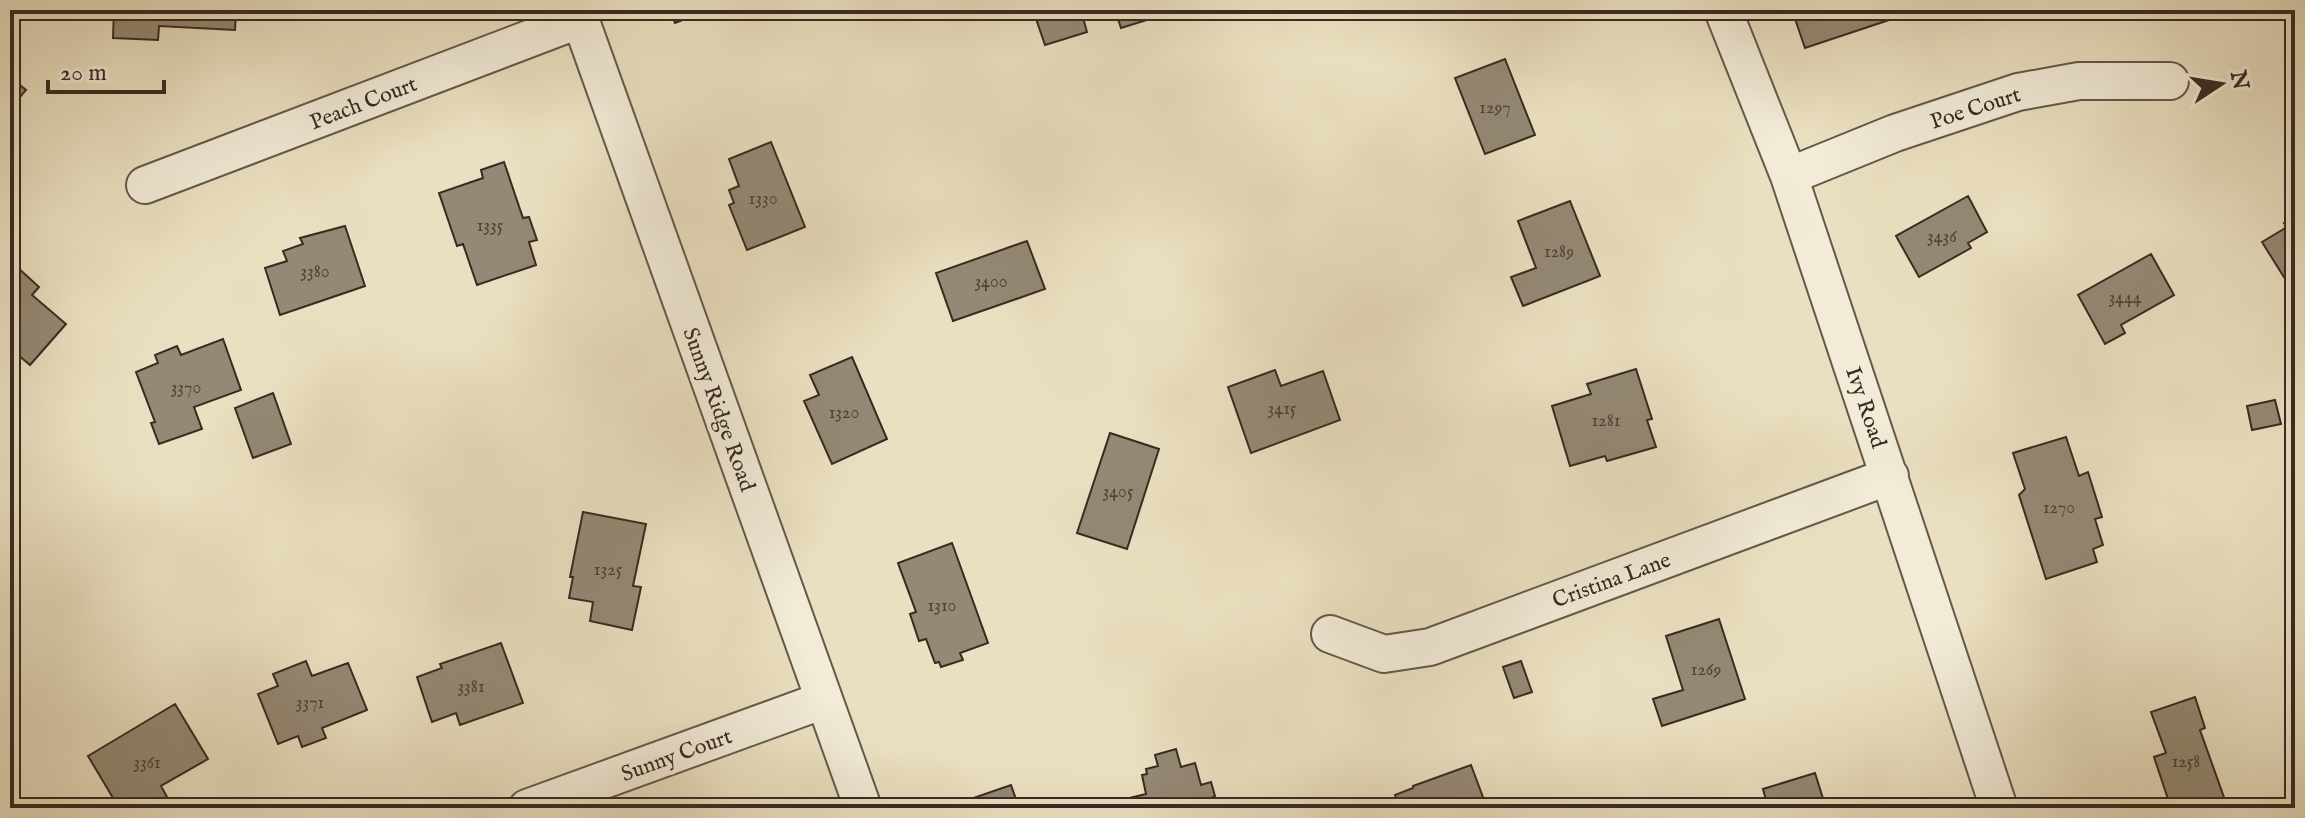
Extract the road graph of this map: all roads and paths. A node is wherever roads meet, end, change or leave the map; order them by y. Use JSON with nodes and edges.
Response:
{"nodes":[{"id":1,"x":1723,"y":10,"type":"edge"},
{"id":2,"x":579,"y":15,"type":"edge"},
{"id":3,"x":2170,"y":81,"type":"dead end"},
{"id":4,"x":1789,"y":176,"type":"junction"},
{"id":5,"x":145,"y":185,"type":"dead end"},
{"id":6,"x":1890,"y":476,"type":"junction"},
{"id":7,"x":1330,"y":634,"type":"dead end"},
{"id":8,"x":824,"y":700,"type":"junction"},
{"id":9,"x":527,"y":808,"type":"edge"},
{"id":10,"x":863,"y":808,"type":"edge"},
{"id":11,"x":1999,"y":808,"type":"edge"}],
"edges":[{"from":1,"to":4,"type":"street","name":"Ivy Road"},
{"from":2,"to":5,"type":"street","name":"Peach Court"},
{"from":2,"to":8,"type":"street","name":"Sunny Ridge Road"},
{"from":3,"to":4,"type":"street","name":"Poe Court"},
{"from":4,"to":6,"type":"street","name":"Ivy Road"},
{"from":6,"to":7,"type":"street","name":"Cristina Lane"},
{"from":6,"to":11,"type":"street","name":"Ivy Road"},
{"from":8,"to":9,"type":"street","name":"Sunny Court"},
{"from":8,"to":10,"type":"street","name":"Sunny Ridge Road"}]}
